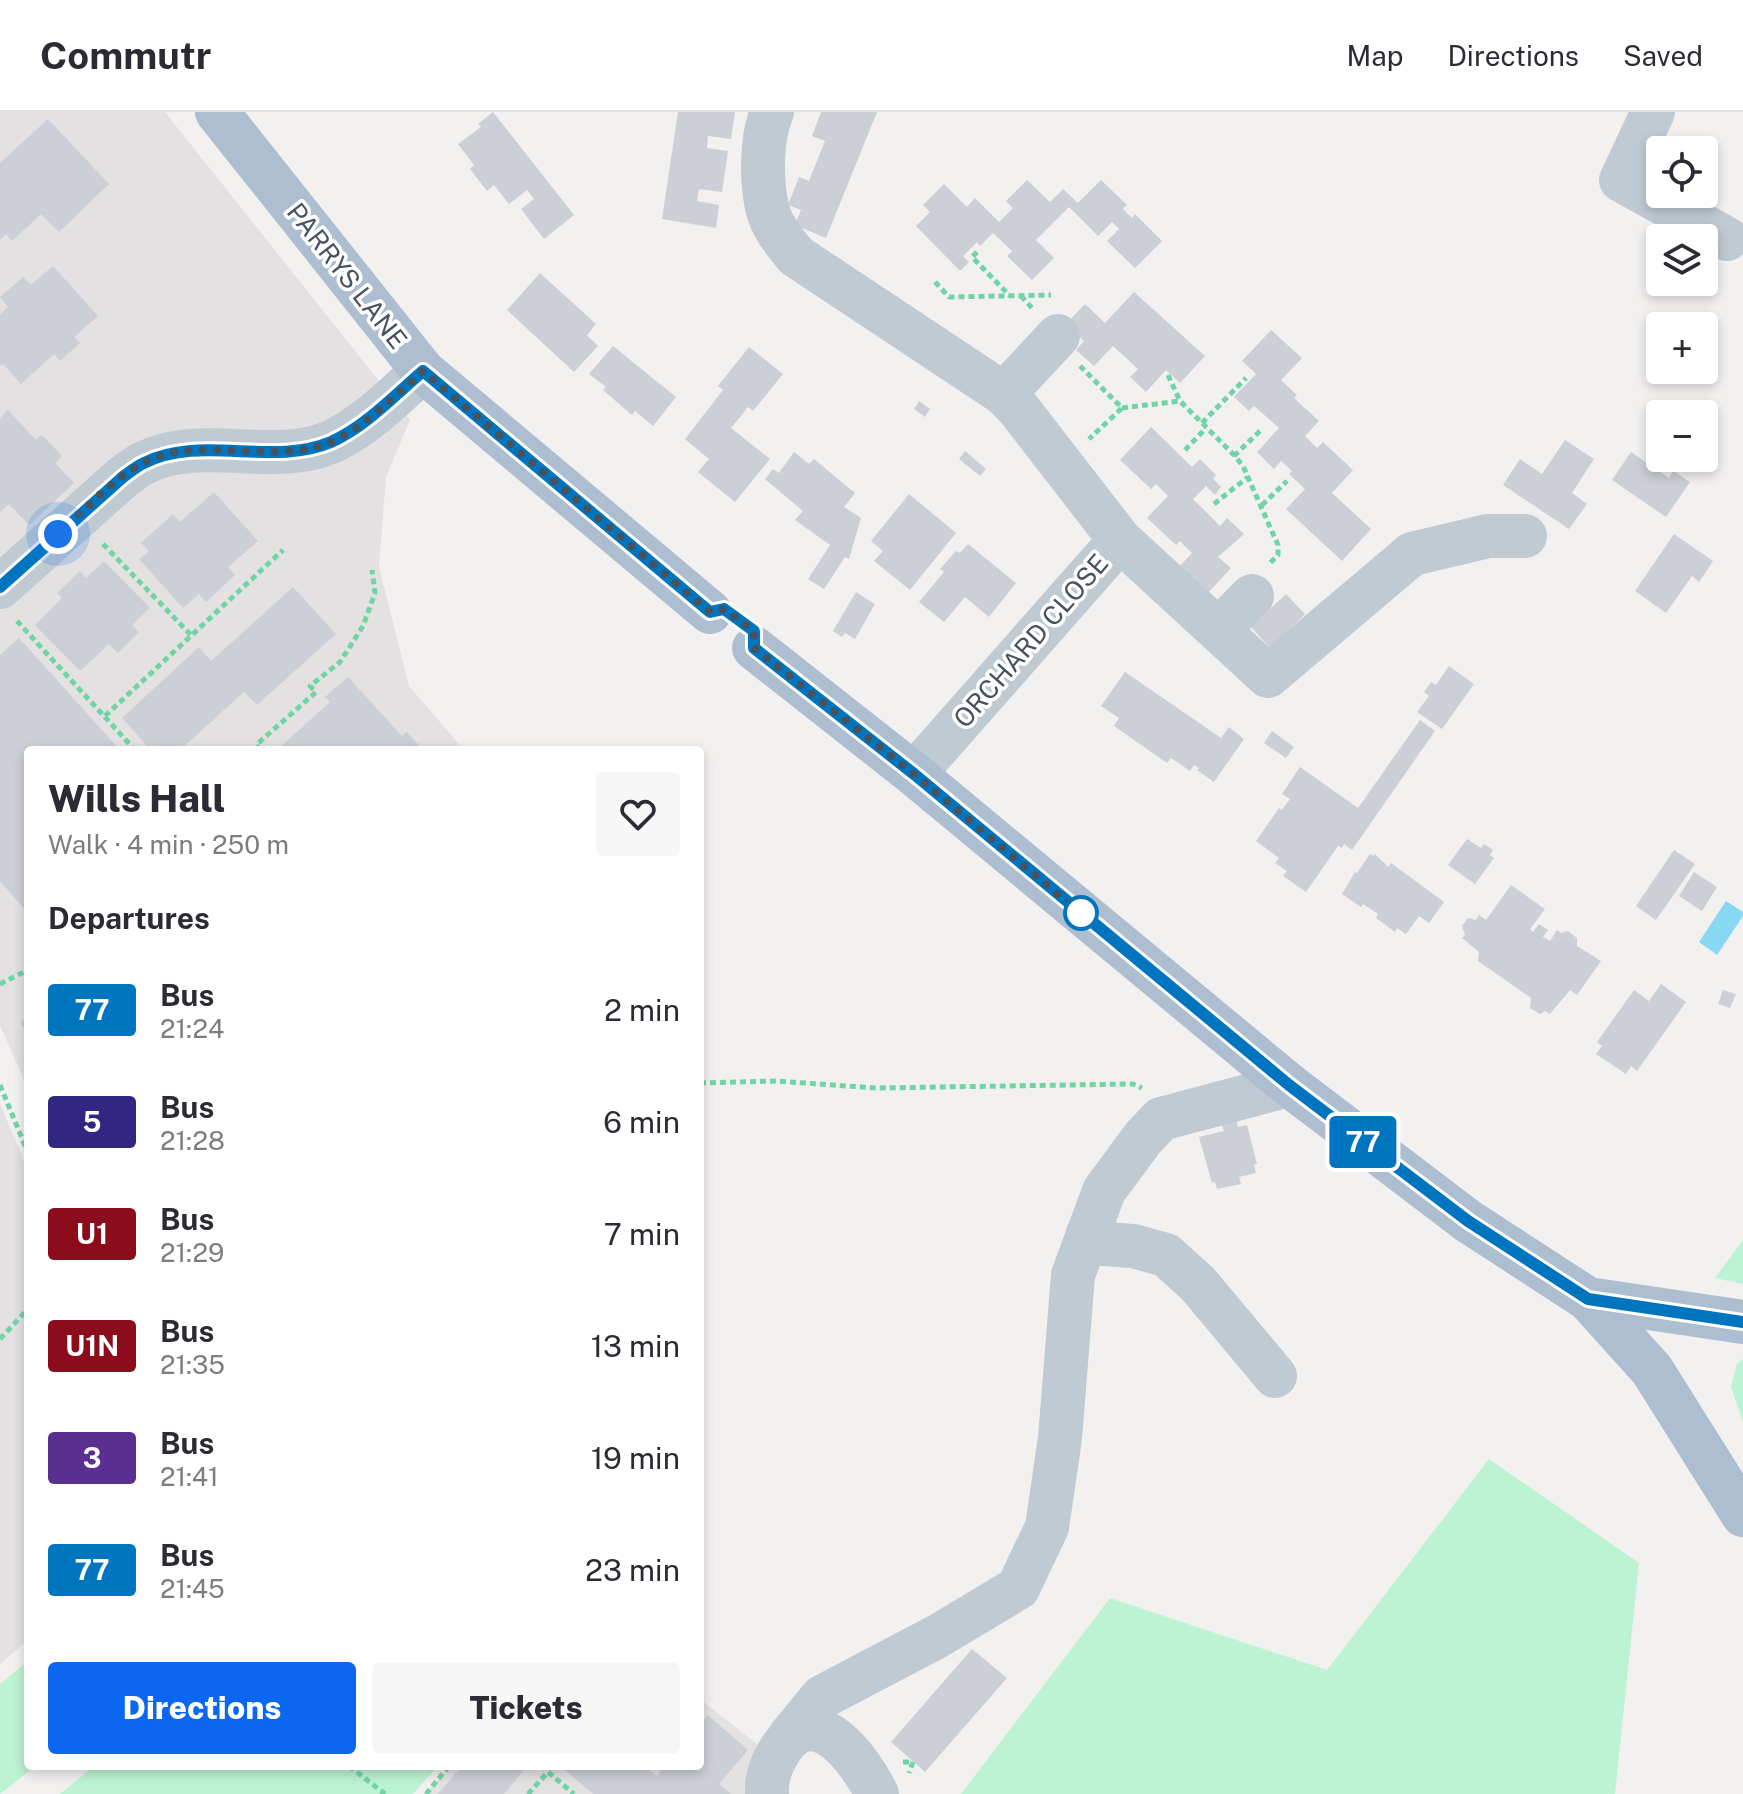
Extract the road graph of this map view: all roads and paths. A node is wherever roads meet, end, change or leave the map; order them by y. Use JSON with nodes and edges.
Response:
{"nodes":[{"id":1,"x":217,"y":112,"type":"edge"},
{"id":2,"x":772,"y":112,"type":"edge"},
{"id":3,"x":1653,"y":112,"type":"edge"},
{"id":4,"x":1727,"y":239,"type":"dead end"},
{"id":5,"x":977,"y":252,"type":"dead end"},
{"id":6,"x":935,"y":282,"type":"dead end"},
{"id":7,"x":1010,"y":296,"type":"junction"},
{"id":8,"x":1021,"y":296,"type":"junction"},
{"id":9,"x":1055,"y":316,"type":"junction"},
{"id":10,"x":423,"y":371,"type":"junction"},
{"id":11,"x":1168,"y":375,"type":"dead end"},
{"id":12,"x":1246,"y":378,"type":"dead end"},
{"id":13,"x":1004,"y":394,"type":"junction"},
{"id":14,"x":1180,"y":401,"type":"junction"},
{"id":15,"x":1122,"y":408,"type":"junction"},
{"id":16,"x":1204,"y":425,"type":"junction"},
{"id":17,"x":1262,"y":429,"type":"dead end"},
{"id":18,"x":1185,"y":450,"type":"dead end"},
{"id":19,"x":1234,"y":456,"type":"junction"},
{"id":20,"x":1062,"y":464,"type":"junction"},
{"id":21,"x":1248,"y":477,"type":"junction"},
{"id":22,"x":1287,"y":481,"type":"dead end"},
{"id":23,"x":1214,"y":504,"type":"dead end"},
{"id":24,"x":1262,"y":505,"type":"junction"},
{"id":25,"x":1525,"y":536,"type":"dead end"},
{"id":26,"x":1120,"y":540,"type":"junction"},
{"id":27,"x":283,"y":550,"type":"dead end"},
{"id":28,"x":125,"y":567,"type":"dead end"},
{"id":29,"x":372,"y":570,"type":"dead end"},
{"id":30,"x":1252,"y":596,"type":"joint"},
{"id":31,"x":5,"y":601,"type":"edge"},
{"id":32,"x":1219,"y":629,"type":"junction"},
{"id":33,"x":191,"y":635,"type":"junction"},
{"id":34,"x":105,"y":716,"type":"junction"},
{"id":35,"x":131,"y":746,"type":"edge"},
{"id":36,"x":257,"y":746,"type":"edge"},
{"id":37,"x":914,"y":774,"type":"junction"},
{"id":38,"x":24,"y":972,"type":"edge"},
{"id":39,"x":0,"y":984,"type":"edge"},
{"id":40,"x":704,"y":1083,"type":"edge"},
{"id":41,"x":0,"y":1085,"type":"edge"},
{"id":42,"x":1289,"y":1085,"type":"junction"},
{"id":43,"x":1161,"y":1119,"type":"junction"},
{"id":44,"x":24,"y":1143,"type":"edge"},
{"id":45,"x":1088,"y":1234,"type":"junction"},
{"id":46,"x":1588,"y":1299,"type":"junction"},
{"id":47,"x":24,"y":1313,"type":"edge"},
{"id":48,"x":1743,"y":1322,"type":"edge"},
{"id":49,"x":0,"y":1339,"type":"edge"},
{"id":50,"x":1275,"y":1376,"type":"dead end"},
{"id":51,"x":1743,"y":1515,"type":"edge"},
{"id":52,"x":790,"y":1736,"type":"junction"},
{"id":53,"x":354,"y":1770,"type":"edge"},
{"id":54,"x":446,"y":1770,"type":"edge"},
{"id":55,"x":385,"y":1794,"type":"edge"},
{"id":56,"x":426,"y":1794,"type":"edge"},
{"id":57,"x":528,"y":1794,"type":"edge"},
{"id":58,"x":574,"y":1794,"type":"edge"},
{"id":59,"x":767,"y":1794,"type":"edge"},
{"id":60,"x":877,"y":1794,"type":"edge"}],
"edges":[{"from":1,"to":10,"type":"main road","name":"PARRYS LANE"},
{"from":2,"to":13,"type":"street","name":"ORCHARD CLOSE"},
{"from":3,"to":4,"type":"street"},
{"from":5,"to":7,"type":"path"},
{"from":6,"to":7,"type":"path"},
{"from":7,"to":8,"type":"path"},
{"from":8,"to":9,"type":"path"},
{"from":8,"to":9,"type":"path"},
{"from":9,"to":13,"type":"street"},
{"from":9,"to":15,"type":"path"},
{"from":10,"to":31,"type":"street"},
{"from":10,"to":37,"type":"main road","name":"PARRYS LANE"},
{"from":11,"to":14,"type":"path"},
{"from":12,"to":16,"type":"path"},
{"from":13,"to":20,"type":"street","name":"ORCHARD CLOSE"},
{"from":14,"to":15,"type":"path"},
{"from":14,"to":16,"type":"path"},
{"from":15,"to":20,"type":"path"},
{"from":16,"to":18,"type":"path"},
{"from":16,"to":19,"type":"path"},
{"from":17,"to":19,"type":"path"},
{"from":19,"to":21,"type":"path"},
{"from":20,"to":26,"type":"street","name":"ORCHARD CLOSE"},
{"from":21,"to":23,"type":"path"},
{"from":21,"to":24,"type":"path"},
{"from":22,"to":24,"type":"path"},
{"from":24,"to":30,"type":"path"},
{"from":25,"to":32,"type":"street"},
{"from":26,"to":32,"type":"street"},
{"from":26,"to":37,"type":"street","name":"ORCHARD CLOSE"},
{"from":27,"to":33,"type":"path"},
{"from":28,"to":33,"type":"path"},
{"from":29,"to":36,"type":"path"},
{"from":30,"to":32,"type":"street"},
{"from":31,"to":34,"type":"path"},
{"from":33,"to":34,"type":"path"},
{"from":34,"to":35,"type":"path"},
{"from":37,"to":42,"type":"main road","name":"PARRYS LANE"},
{"from":38,"to":39,"type":"path"},
{"from":40,"to":43,"type":"path"},
{"from":41,"to":44,"type":"path"},
{"from":42,"to":43,"type":"street"},
{"from":42,"to":46,"type":"main road","name":"PARRYS LANE"},
{"from":43,"to":45,"type":"street"},
{"from":45,"to":50,"type":"street"},
{"from":45,"to":52,"type":"street"},
{"from":46,"to":48,"type":"main road","name":"PARRYS LANE"},
{"from":46,"to":51,"type":"main road","name":"PARRYS LANE"},
{"from":47,"to":49,"type":"path"},
{"from":52,"to":59,"type":"street"},
{"from":52,"to":60,"type":"street"},
{"from":53,"to":55,"type":"path"},
{"from":54,"to":56,"type":"path"},
{"from":57,"to":58,"type":"path"}]}
